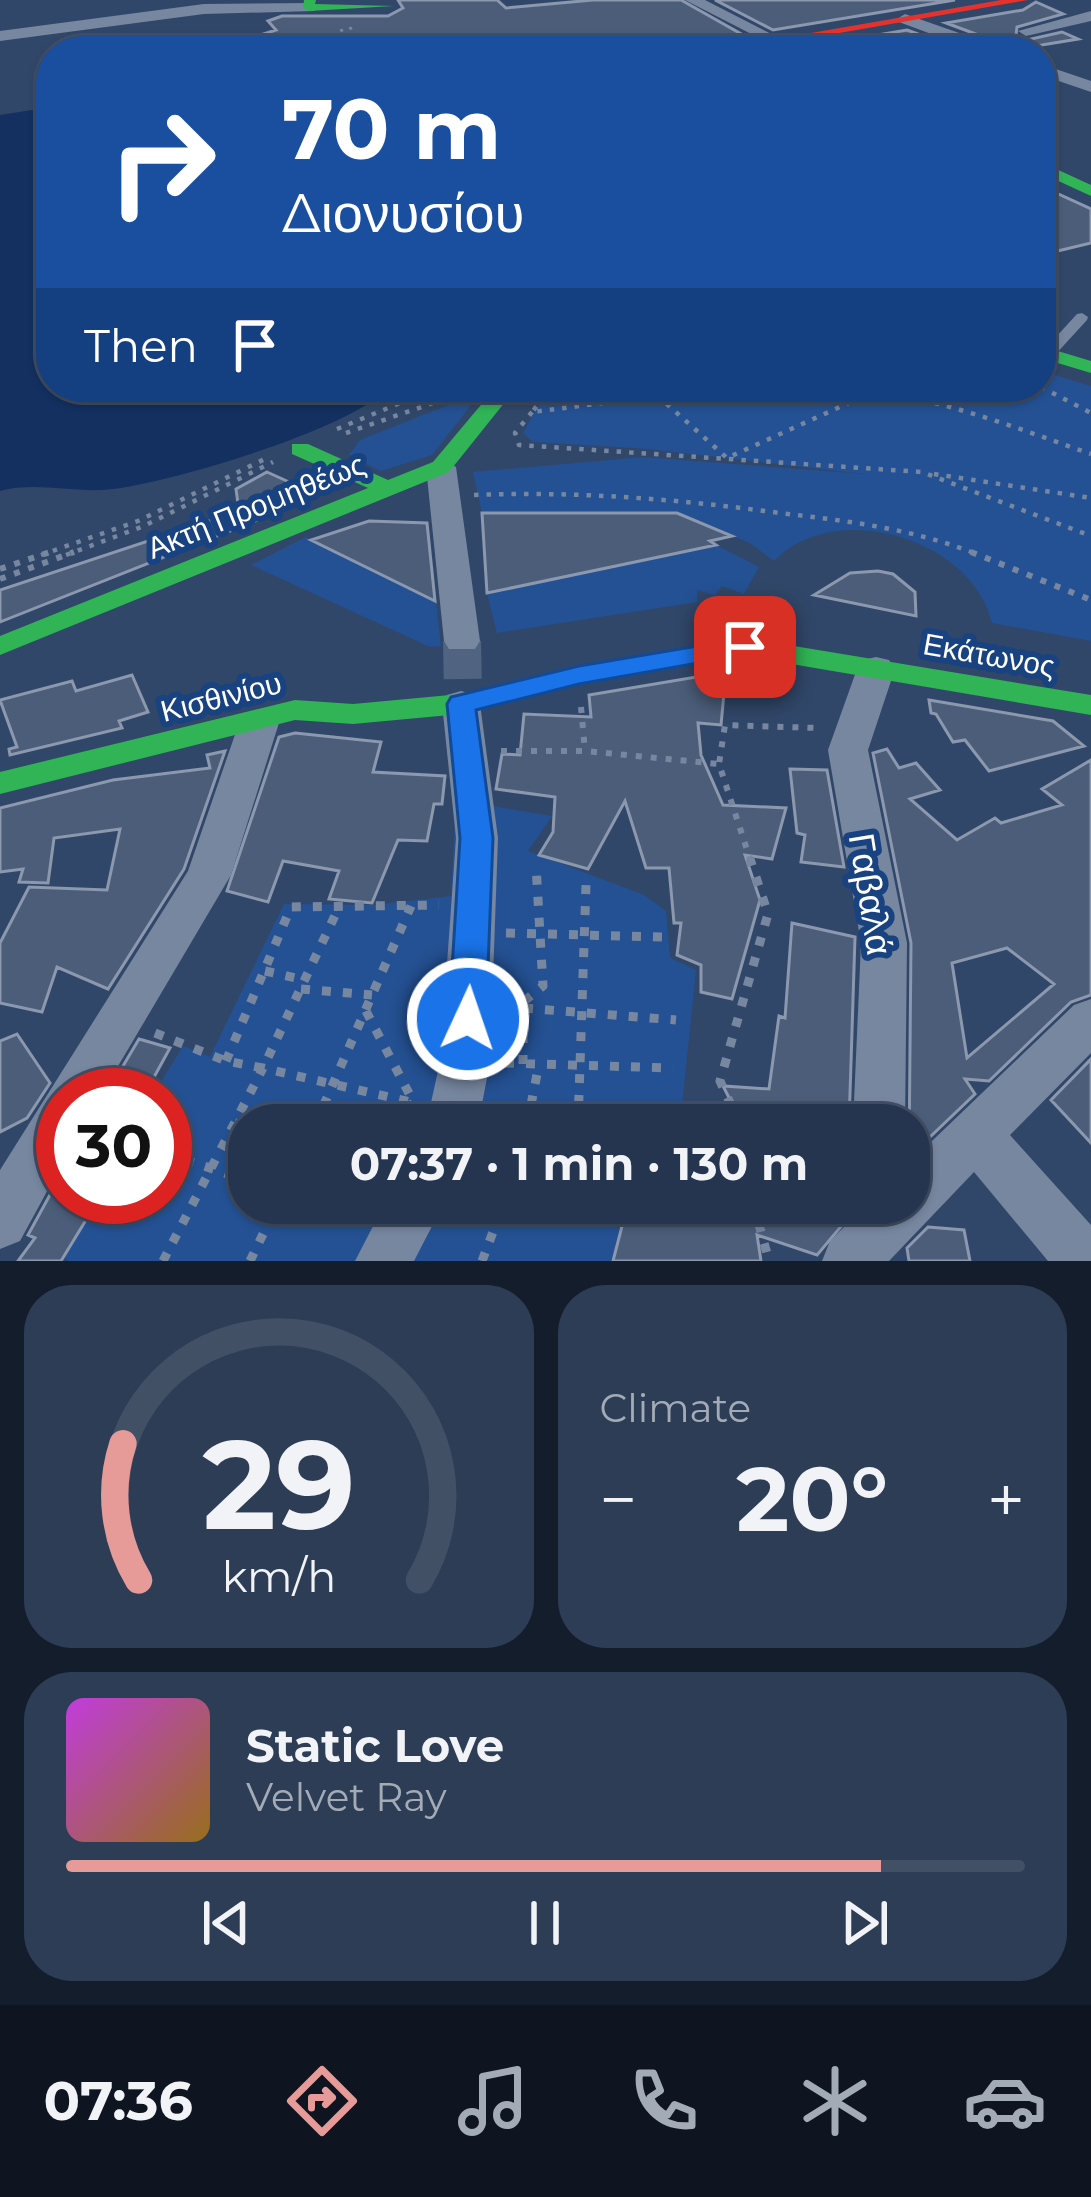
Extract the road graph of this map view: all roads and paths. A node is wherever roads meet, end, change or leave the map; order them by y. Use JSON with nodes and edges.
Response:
{"nodes":[{"id":1,"x":420,"y":0,"type":"edge"},
{"id":2,"x":693,"y":0,"type":"edge"},
{"id":3,"x":1022,"y":0,"type":"edge"},
{"id":4,"x":305,"y":3,"type":"edge"},
{"id":5,"x":1091,"y":16,"type":"edge"},
{"id":6,"x":905,"y":19,"type":"junction"},
{"id":7,"x":1026,"y":32,"type":"dead end"},
{"id":8,"x":767,"y":36,"type":"edge"},
{"id":9,"x":831,"y":36,"type":"edge"},
{"id":10,"x":952,"y":36,"type":"edge"},
{"id":11,"x":0,"y":37,"type":"edge"},
{"id":12,"x":1091,"y":64,"type":"edge"},
{"id":13,"x":1056,"y":68,"type":"edge"},
{"id":14,"x":1056,"y":74,"type":"edge"},
{"id":15,"x":1091,"y":87,"type":"edge"},
{"id":16,"x":1056,"y":174,"type":"edge"},
{"id":17,"x":1089,"y":189,"type":"edge"},
{"id":18,"x":1056,"y":196,"type":"edge"},
{"id":19,"x":1082,"y":317,"type":"dead end"},
{"id":20,"x":1056,"y":342,"type":"edge"},
{"id":21,"x":1056,"y":356,"type":"edge"},
{"id":22,"x":1091,"y":367,"type":"edge"},
{"id":23,"x":1056,"y":395,"type":"edge"},
{"id":24,"x":403,"y":402,"type":"edge"},
{"id":25,"x":434,"y":402,"type":"edge"},
{"id":26,"x":494,"y":402,"type":"edge"},
{"id":27,"x":540,"y":402,"type":"edge"},
{"id":28,"x":624,"y":402,"type":"edge"},
{"id":29,"x":665,"y":402,"type":"edge"},
{"id":30,"x":847,"y":402,"type":"edge"},
{"id":31,"x":920,"y":402,"type":"edge"},
{"id":32,"x":532,"y":412,"type":"junction"},
{"id":33,"x":1091,"y":413,"type":"edge"},
{"id":34,"x":328,"y":433,"type":"dead end"},
{"id":35,"x":294,"y":449,"type":"junction"},
{"id":36,"x":1091,"y":454,"type":"edge"},
{"id":37,"x":727,"y":458,"type":"junction"},
{"id":38,"x":441,"y":466,"type":"junction"},
{"id":39,"x":922,"y":472,"type":"junction"},
{"id":40,"x":387,"y":488,"type":"junction"},
{"id":41,"x":1091,"y":498,"type":"edge"},
{"id":42,"x":446,"y":502,"type":"junction"},
{"id":43,"x":1091,"y":536,"type":"edge"},
{"id":44,"x":0,"y":569,"type":"edge"},
{"id":45,"x":0,"y":579,"type":"edge"},
{"id":46,"x":1091,"y":600,"type":"edge"},
{"id":47,"x":461,"y":640,"type":"tunnel mouth"},
{"id":48,"x":0,"y":646,"type":"edge"},
{"id":49,"x":876,"y":669,"type":"junction"},
{"id":50,"x":579,"y":675,"type":"junction"},
{"id":51,"x":462,"y":700,"type":"junction"},
{"id":52,"x":1075,"y":702,"type":"edge"},
{"id":53,"x":259,"y":723,"type":"junction"},
{"id":54,"x":1091,"y":729,"type":"edge"},
{"id":55,"x":852,"y":732,"type":"junction"},
{"id":56,"x":467,"y":752,"type":"junction"},
{"id":57,"x":585,"y":752,"type":"junction"},
{"id":58,"x":719,"y":764,"type":"junction"},
{"id":59,"x":0,"y":783,"type":"edge"},
{"id":60,"x":536,"y":865,"type":"dead end"},
{"id":61,"x":586,"y":885,"type":"dead end"},
{"id":62,"x":411,"y":906,"type":"junction"},
{"id":63,"x":340,"y":907,"type":"junction"},
{"id":64,"x":472,"y":920,"type":"junction"},
{"id":65,"x":540,"y":932,"type":"junction"},
{"id":66,"x":586,"y":934,"type":"junction"},
{"id":67,"x":662,"y":937,"type":"dead end"},
{"id":68,"x":265,"y":971,"type":"junction"},
{"id":69,"x":303,"y":984,"type":"junction"},
{"id":70,"x":372,"y":995,"type":"junction"},
{"id":71,"x":524,"y":1007,"type":"junction"},
{"id":72,"x":365,"y":1012,"type":"junction"},
{"id":73,"x":584,"y":1012,"type":"junction"},
{"id":74,"x":118,"y":1018,"type":"junction"},
{"id":75,"x":676,"y":1020,"type":"dead end"},
{"id":76,"x":1091,"y":1020,"type":"edge"},
{"id":77,"x":226,"y":1061,"type":"junction"},
{"id":78,"x":465,"y":1062,"type":"junction"},
{"id":79,"x":523,"y":1064,"type":"junction"},
{"id":80,"x":539,"y":1064,"type":"junction"},
{"id":81,"x":582,"y":1066,"type":"junction"},
{"id":82,"x":89,"y":1068,"type":"edge"},
{"id":83,"x":262,"y":1068,"type":"junction"},
{"id":84,"x":673,"y":1068,"type":"dead end"},
{"id":85,"x":334,"y":1084,"type":"junction"},
{"id":86,"x":244,"y":1104,"type":"edge"},
{"id":87,"x":325,"y":1104,"type":"edge"},
{"id":88,"x":408,"y":1104,"type":"edge"},
{"id":89,"x":435,"y":1104,"type":"edge"},
{"id":90,"x":446,"y":1104,"type":"edge"},
{"id":91,"x":531,"y":1104,"type":"edge"},
{"id":92,"x":579,"y":1104,"type":"edge"},
{"id":93,"x":730,"y":1104,"type":"edge"},
{"id":94,"x":880,"y":1104,"type":"edge"},
{"id":95,"x":974,"y":1135,"type":"junction"},
{"id":96,"x":228,"y":1136,"type":"edge"},
{"id":97,"x":36,"y":1159,"type":"edge"},
{"id":98,"x":192,"y":1162,"type":"edge"},
{"id":99,"x":211,"y":1169,"type":"junction"},
{"id":100,"x":228,"y":1174,"type":"edge"},
{"id":101,"x":930,"y":1178,"type":"edge"},
{"id":102,"x":0,"y":1222,"type":"edge"},
{"id":103,"x":268,"y":1224,"type":"edge"},
{"id":104,"x":404,"y":1224,"type":"edge"},
{"id":105,"x":496,"y":1224,"type":"edge"},
{"id":106,"x":759,"y":1224,"type":"edge"},
{"id":107,"x":885,"y":1224,"type":"edge"},
{"id":108,"x":164,"y":1261,"type":"edge"},
{"id":109,"x":250,"y":1261,"type":"edge"},
{"id":110,"x":383,"y":1261,"type":"edge"},
{"id":111,"x":482,"y":1261,"type":"edge"},
{"id":112,"x":769,"y":1261,"type":"edge"},
{"id":113,"x":850,"y":1261,"type":"edge"},
{"id":114,"x":1084,"y":1261,"type":"edge"}],
"edges":[{"from":1,"to":4,"type":"street"},
{"from":2,"to":8,"type":"street"},
{"from":3,"to":6,"type":"street"},
{"from":4,"to":11,"type":"street"},
{"from":5,"to":7,"type":"street"},
{"from":6,"to":9,"type":"street"},
{"from":6,"to":10,"type":"street"},
{"from":12,"to":13,"type":"street"},
{"from":14,"to":15,"type":"street"},
{"from":16,"to":17,"type":"street"},
{"from":17,"to":18,"type":"street"},
{"from":19,"to":20,"type":"lane"},
{"from":21,"to":22,"type":"street"},
{"from":23,"to":33,"type":"path"},
{"from":24,"to":34,"type":"path"},
{"from":25,"to":35,"type":"path","name":"Ακτή Προμηθέως"},
{"from":26,"to":38,"type":"street","name":"Ακτή Προμηθέως"},
{"from":27,"to":32,"type":"path"},
{"from":28,"to":32,"type":"path"},
{"from":29,"to":37,"type":"path"},
{"from":30,"to":37,"type":"path"},
{"from":31,"to":36,"type":"path"},
{"from":32,"to":37,"type":"path"},
{"from":35,"to":40,"type":"street"},
{"from":35,"to":44,"type":"path"},
{"from":35,"to":45,"type":"path","name":"Ακτή Προμηθέως"},
{"from":37,"to":39,"type":"path"},
{"from":38,"to":40,"type":"street","name":"Ακτή Προμηθέως"},
{"from":38,"to":42,"type":"street"},
{"from":39,"to":41,"type":"path"},
{"from":39,"to":43,"type":"path"},
{"from":40,"to":48,"type":"street","name":"Ακτή Προμηθέως"},
{"from":42,"to":46,"type":"path"},
{"from":42,"to":47,"type":"street"},
{"from":49,"to":50,"type":"street","name":"Εκάτωνος"},
{"from":49,"to":52,"type":"street","name":"Εκάτωνος"},
{"from":49,"to":55,"type":"street","name":"Γαβαλά"},
{"from":50,"to":51,"type":"street","name":"Κισθινίου"},
{"from":50,"to":57,"type":"path"},
{"from":51,"to":53,"type":"street","name":"Κισθινίου"},
{"from":51,"to":56,"type":"street"},
{"from":52,"to":54,"type":"street"},
{"from":53,"to":59,"type":"street","name":"Κισθινίου"},
{"from":53,"to":74,"type":"street"},
{"from":55,"to":58,"type":"path"},
{"from":55,"to":94,"type":"street","name":"Γαβαλά"},
{"from":56,"to":57,"type":"path"},
{"from":56,"to":64,"type":"street"},
{"from":57,"to":58,"type":"path"},
{"from":58,"to":93,"type":"path"},
{"from":60,"to":65,"type":"path"},
{"from":61,"to":66,"type":"path"},
{"from":62,"to":63,"type":"path"},
{"from":62,"to":64,"type":"path"},
{"from":62,"to":70,"type":"path"},
{"from":63,"to":68,"type":"path"},
{"from":63,"to":69,"type":"path"},
{"from":64,"to":65,"type":"path"},
{"from":64,"to":78,"type":"street"},
{"from":65,"to":66,"type":"path"},
{"from":65,"to":71,"type":"path"},
{"from":66,"to":67,"type":"path"},
{"from":66,"to":73,"type":"path"},
{"from":68,"to":69,"type":"path"},
{"from":68,"to":77,"type":"path"},
{"from":69,"to":70,"type":"path"},
{"from":69,"to":83,"type":"path"},
{"from":70,"to":72,"type":"path"},
{"from":71,"to":73,"type":"path"},
{"from":71,"to":79,"type":"path"},
{"from":72,"to":85,"type":"path"},
{"from":72,"to":89,"type":"path"},
{"from":73,"to":75,"type":"path"},
{"from":73,"to":81,"type":"path"},
{"from":74,"to":77,"type":"path"},
{"from":74,"to":82,"type":"street"},
{"from":76,"to":95,"type":"street"},
{"from":77,"to":83,"type":"path"},
{"from":78,"to":79,"type":"path"},
{"from":78,"to":90,"type":"street"},
{"from":79,"to":80,"type":"path"},
{"from":80,"to":81,"type":"path"},
{"from":80,"to":91,"type":"path"},
{"from":81,"to":84,"type":"path"},
{"from":81,"to":92,"type":"path"},
{"from":83,"to":85,"type":"path"},
{"from":83,"to":86,"type":"path"},
{"from":85,"to":87,"type":"path"},
{"from":85,"to":88,"type":"path"},
{"from":95,"to":101,"type":"street"},
{"from":95,"to":114,"type":"street"},
{"from":96,"to":99,"type":"path"},
{"from":97,"to":102,"type":"street"},
{"from":98,"to":99,"type":"path"},
{"from":99,"to":100,"type":"path"},
{"from":99,"to":108,"type":"path"},
{"from":103,"to":109,"type":"path"},
{"from":104,"to":110,"type":"street"},
{"from":105,"to":111,"type":"path"},
{"from":106,"to":112,"type":"path"},
{"from":107,"to":113,"type":"street"}]}
